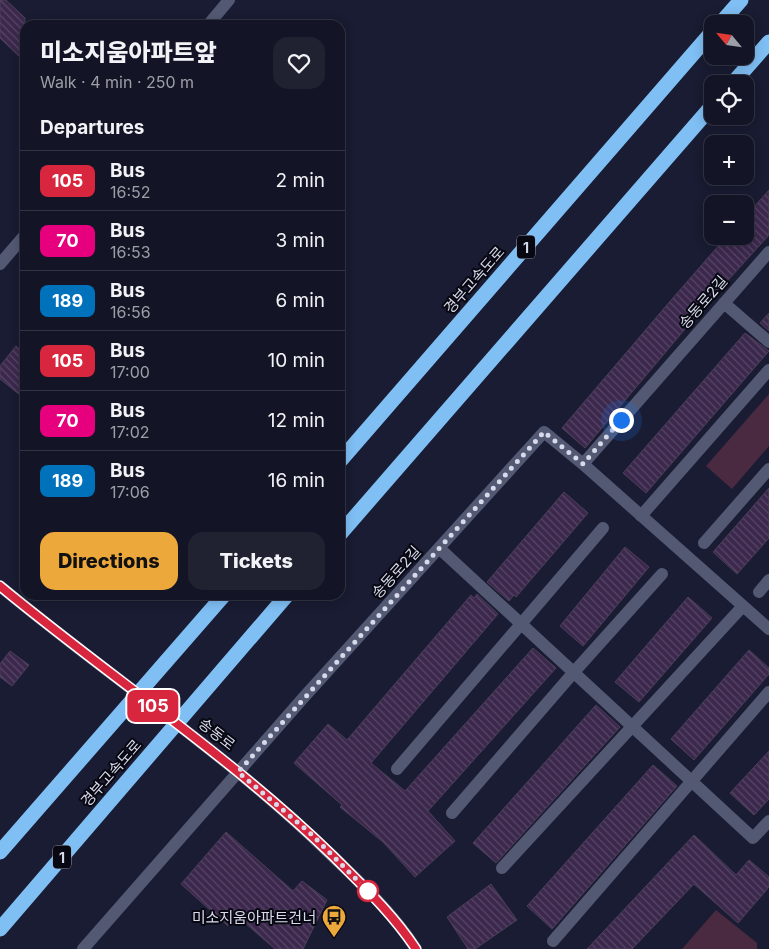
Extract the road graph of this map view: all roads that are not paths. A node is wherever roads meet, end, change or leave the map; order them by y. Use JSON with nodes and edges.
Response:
{"nodes":[{"id":1,"x":229,"y":0,"type":"edge"},
{"id":2,"x":740,"y":0,"type":"edge"},
{"id":3,"x":728,"y":15,"type":"edge"},
{"id":4,"x":212,"y":20,"type":"edge"},
{"id":5,"x":704,"y":41,"type":"edge"},
{"id":6,"x":769,"y":42,"type":"edge"},
{"id":7,"x":740,"y":75,"type":"edge"},
{"id":8,"x":704,"y":115,"type":"edge"},
{"id":9,"x":20,"y":241,"type":"edge"},
{"id":10,"x":769,"y":252,"type":"edge"},
{"id":11,"x":0,"y":264,"type":"edge"},
{"id":12,"x":724,"y":303,"type":"junction"},
{"id":13,"x":769,"y":342,"type":"edge"},
{"id":14,"x":769,"y":370,"type":"edge"},
{"id":15,"x":345,"y":455,"type":"edge"},
{"id":16,"x":583,"y":464,"type":"junction"},
{"id":17,"x":769,"y":469,"type":"edge"},
{"id":18,"x":641,"y":516,"type":"junction"},
{"id":19,"x":345,"y":528,"type":"edge"},
{"id":20,"x":603,"y":528,"type":"dead end"},
{"id":21,"x":704,"y":543,"type":"dead end"},
{"id":22,"x":439,"y":548,"type":"junction"},
{"id":23,"x":662,"y":574,"type":"dead end"},
{"id":24,"x":769,"y":580,"type":"edge"},
{"id":25,"x":0,"y":586,"type":"edge"},
{"id":26,"x":759,"y":592,"type":"dead end"},
{"id":27,"x":220,"y":600,"type":"edge"},
{"id":28,"x":283,"y":600,"type":"edge"},
{"id":29,"x":743,"y":606,"type":"junction"},
{"id":30,"x":520,"y":623,"type":"junction"},
{"id":31,"x":769,"y":629,"type":"edge"},
{"id":32,"x":574,"y":672,"type":"junction"},
{"id":33,"x":769,"y":692,"type":"edge"},
{"id":34,"x":632,"y":726,"type":"junction"},
{"id":35,"x":397,"y":769,"type":"dead end"},
{"id":36,"x":238,"y":772,"type":"junction"},
{"id":37,"x":692,"y":781,"type":"junction"},
{"id":38,"x":452,"y":813,"type":"dead end"},
{"id":39,"x":769,"y":821,"type":"edge"},
{"id":40,"x":0,"y":852,"type":"edge"},
{"id":41,"x":502,"y":868,"type":"dead end"},
{"id":42,"x":0,"y":929,"type":"edge"},
{"id":43,"x":553,"y":941,"type":"dead end"},
{"id":44,"x":83,"y":949,"type":"edge"},
{"id":45,"x":416,"y":949,"type":"edge"}],
"edges":[{"from":1,"to":4,"type":"street"},
{"from":2,"to":3,"type":"highway"},
{"from":5,"to":15,"type":"highway","name":"경부고속도로","number":"1"},
{"from":6,"to":7,"type":"highway"},
{"from":8,"to":19,"type":"highway"},
{"from":9,"to":11,"type":"street"},
{"from":10,"to":12,"type":"street","name":"송동로2길"},
{"from":12,"to":13,"type":"street"},
{"from":12,"to":16,"type":"street","name":"송동로2길"},
{"from":14,"to":18,"type":"street"},
{"from":16,"to":18,"type":"street","name":"송동로2길"},
{"from":16,"to":22,"type":"street","name":"송동로2길"},
{"from":17,"to":21,"type":"street"},
{"from":18,"to":29,"type":"street","name":"송동로2길"},
{"from":20,"to":30,"type":"street"},
{"from":22,"to":30,"type":"street"},
{"from":22,"to":36,"type":"street","name":"송동로2길"},
{"from":23,"to":32,"type":"street"},
{"from":24,"to":26,"type":"street"},
{"from":25,"to":36,"type":"street","name":"송동로"},
{"from":27,"to":40,"type":"highway"},
{"from":28,"to":42,"type":"highway","name":"경부고속도로","number":"1"},
{"from":29,"to":31,"type":"street","name":"송동로2길"},
{"from":29,"to":34,"type":"street"},
{"from":30,"to":32,"type":"street"},
{"from":30,"to":35,"type":"street"},
{"from":32,"to":34,"type":"street"},
{"from":32,"to":38,"type":"street"},
{"from":33,"to":37,"type":"street"},
{"from":34,"to":37,"type":"street"},
{"from":34,"to":41,"type":"street"},
{"from":36,"to":44,"type":"street","name":"송동로2길"},
{"from":36,"to":45,"type":"street","name":"송동로"},
{"from":37,"to":39,"type":"street"},
{"from":37,"to":43,"type":"street"}]}
